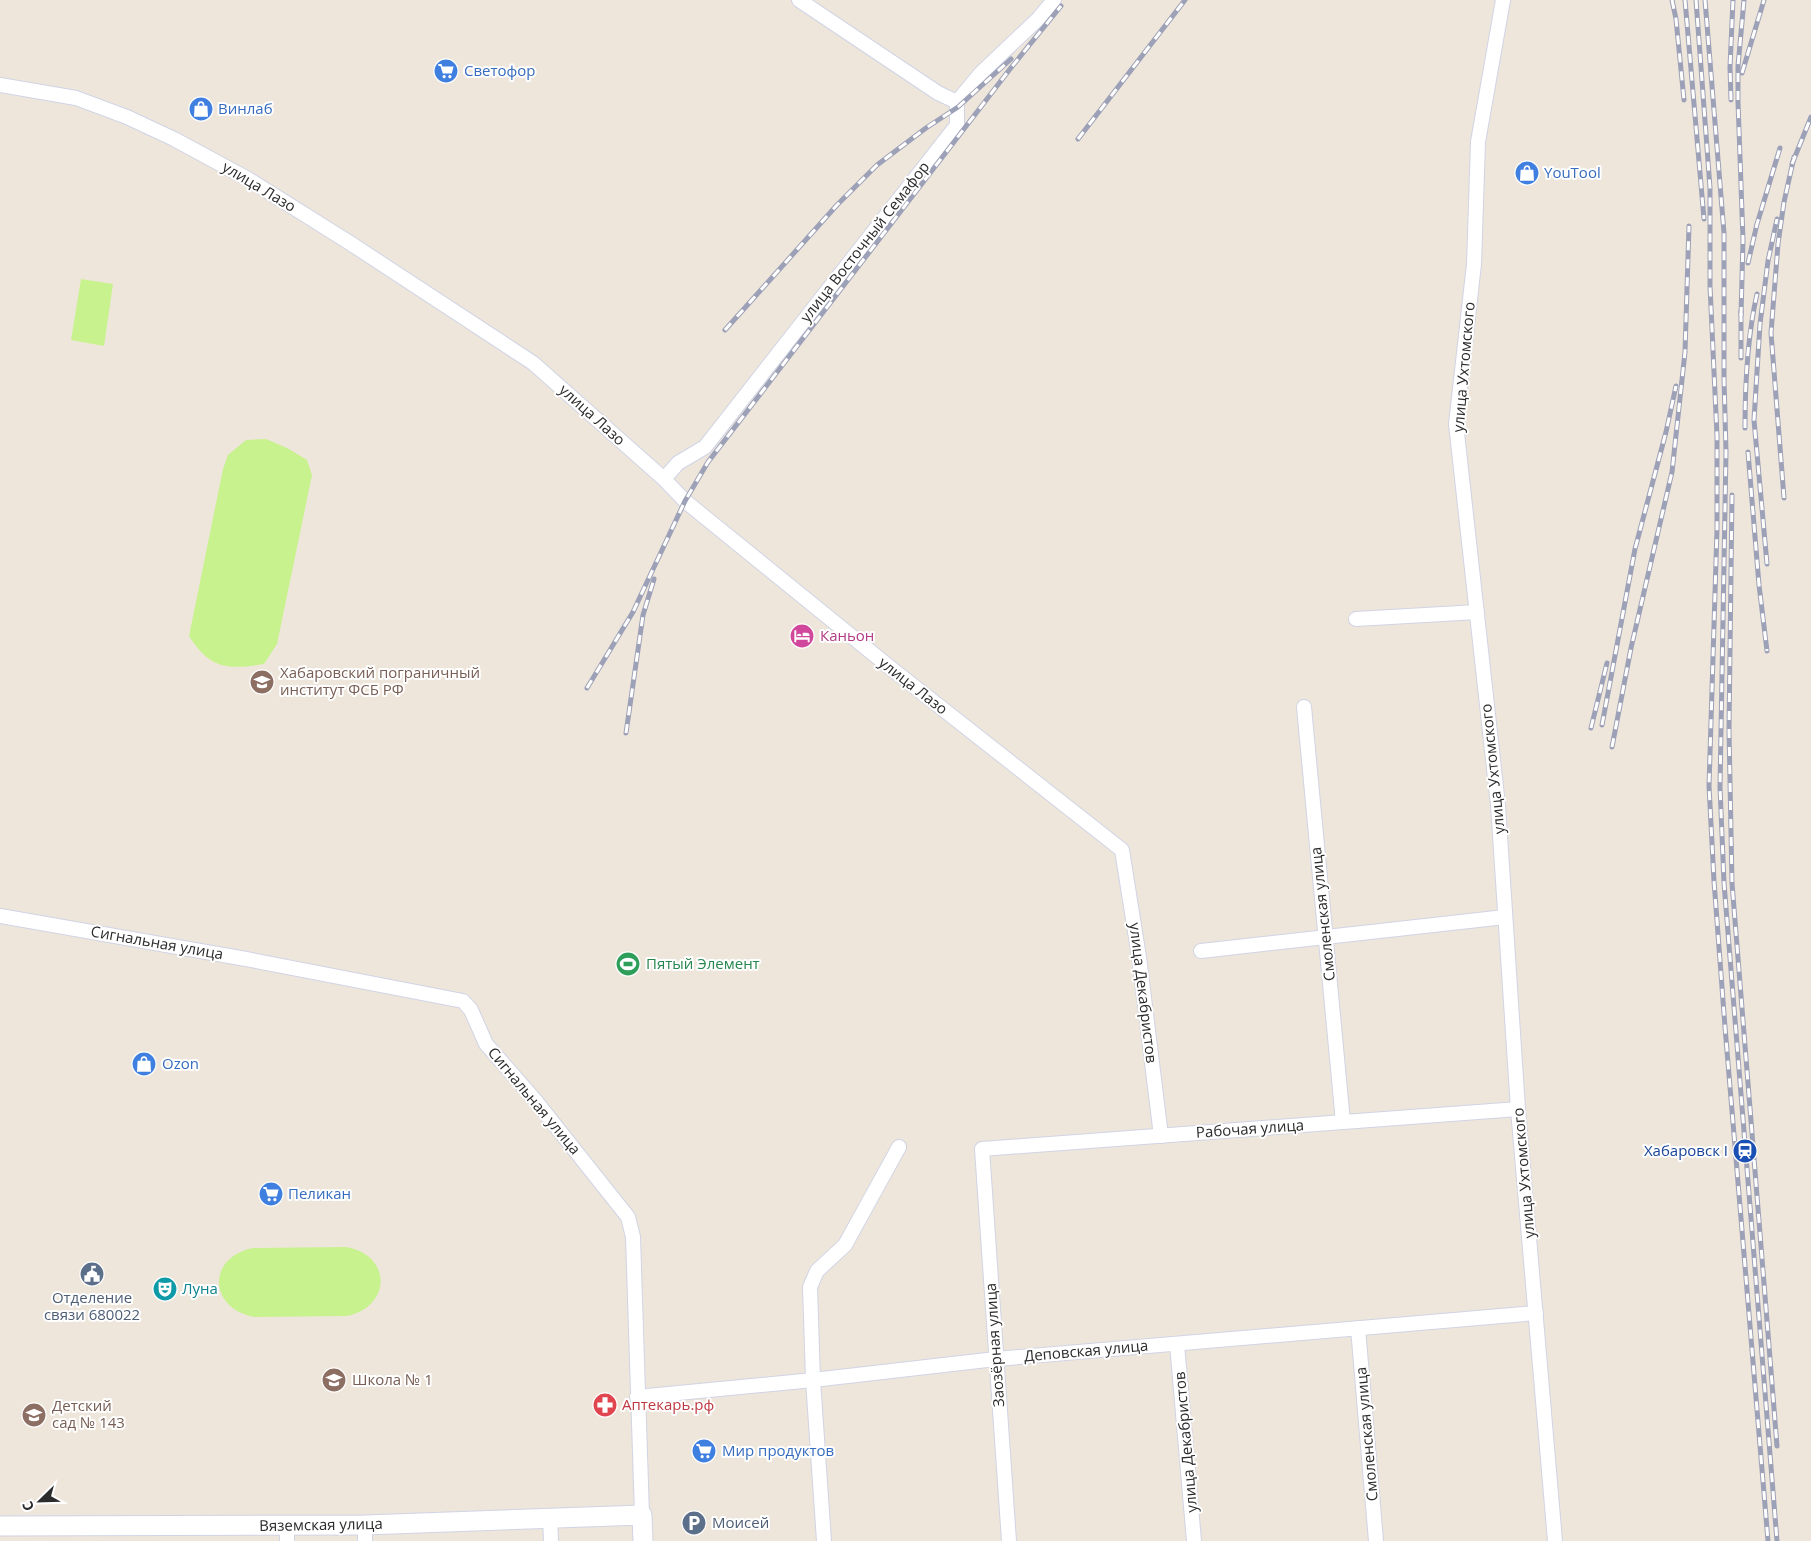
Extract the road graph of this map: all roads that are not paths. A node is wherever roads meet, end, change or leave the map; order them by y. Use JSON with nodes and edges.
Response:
{"nodes":[{"id":1,"x":799,"y":0,"type":"edge"},
{"id":2,"x":1054,"y":0,"type":"edge"},
{"id":3,"x":1503,"y":0,"type":"edge"},
{"id":4,"x":0,"y":85,"type":"edge"},
{"id":5,"x":958,"y":102,"type":"junction"},
{"id":6,"x":664,"y":479,"type":"junction"},
{"id":7,"x":1477,"y":612,"type":"junction"},
{"id":8,"x":1356,"y":619,"type":"dead end"},
{"id":9,"x":1304,"y":707,"type":"dead end"},
{"id":10,"x":1122,"y":850,"type":"joint"},
{"id":11,"x":0,"y":916,"type":"edge"},
{"id":12,"x":1505,"y":917,"type":"junction"},
{"id":13,"x":1326,"y":937,"type":"junction"},
{"id":14,"x":1201,"y":951,"type":"dead end"},
{"id":15,"x":1518,"y":1109,"type":"junction"},
{"id":16,"x":1344,"y":1122,"type":"junction"},
{"id":17,"x":1161,"y":1136,"type":"junction"},
{"id":18,"x":899,"y":1147,"type":"dead end"},
{"id":19,"x":982,"y":1149,"type":"joint"},
{"id":20,"x":1536,"y":1312,"type":"junction"},
{"id":21,"x":1358,"y":1328,"type":"junction"},
{"id":22,"x":1177,"y":1344,"type":"junction"},
{"id":23,"x":996,"y":1359,"type":"junction"},
{"id":24,"x":813,"y":1380,"type":"junction"},
{"id":25,"x":637,"y":1397,"type":"junction"},
{"id":26,"x":642,"y":1515,"type":"junction"},
{"id":27,"x":550,"y":1518,"type":"junction"},
{"id":28,"x":0,"y":1526,"type":"edge"},
{"id":29,"x":365,"y":1533,"type":"edge"},
{"id":30,"x":287,"y":1534,"type":"edge"},
{"id":31,"x":551,"y":1541,"type":"edge"},
{"id":32,"x":643,"y":1541,"type":"edge"},
{"id":33,"x":824,"y":1541,"type":"edge"},
{"id":34,"x":1009,"y":1541,"type":"edge"},
{"id":35,"x":1194,"y":1541,"type":"edge"},
{"id":36,"x":1376,"y":1541,"type":"edge"},
{"id":37,"x":1555,"y":1541,"type":"edge"}],
"edges":[{"from":1,"to":5,"type":"street"},
{"from":2,"to":5,"type":"street"},
{"from":3,"to":7,"type":"street","name":"улица Ухтомского"},
{"from":4,"to":6,"type":"street","name":"улица Лазо"},
{"from":5,"to":6,"type":"street","name":"улица Восточный Семафор"},
{"from":6,"to":10,"type":"street","name":"улица Лазо"},
{"from":7,"to":8,"type":"street"},
{"from":7,"to":12,"type":"street","name":"улица Ухтомского"},
{"from":9,"to":13,"type":"street","name":"Смоленская улица"},
{"from":10,"to":17,"type":"street","name":"улица Декабристов"},
{"from":11,"to":25,"type":"street","name":"Сигнальная улица"},
{"from":12,"to":13,"type":"street"},
{"from":12,"to":15,"type":"street","name":"улица Ухтомского"},
{"from":13,"to":14,"type":"street"},
{"from":13,"to":16,"type":"street","name":"Смоленская улица"},
{"from":15,"to":16,"type":"street","name":"Рабочая улица"},
{"from":15,"to":20,"type":"street","name":"улица Ухтомского"},
{"from":16,"to":17,"type":"street","name":"Рабочая улица"},
{"from":17,"to":19,"type":"street","name":"Рабочая улица"},
{"from":18,"to":24,"type":"street"},
{"from":19,"to":23,"type":"street","name":"Заозёрная улица"},
{"from":20,"to":21,"type":"street","name":"Деповская улица"},
{"from":20,"to":37,"type":"street","name":"улица Ухтомского"},
{"from":21,"to":22,"type":"street","name":"Деповская улица"},
{"from":21,"to":36,"type":"street","name":"Смоленская улица"},
{"from":22,"to":23,"type":"street","name":"Деповская улица"},
{"from":22,"to":35,"type":"street","name":"улица Декабристов"},
{"from":23,"to":24,"type":"street","name":"Деповская улица"},
{"from":23,"to":34,"type":"street","name":"Заозёрная улица"},
{"from":24,"to":25,"type":"street","name":"Деповская улица"},
{"from":24,"to":33,"type":"street"},
{"from":25,"to":26,"type":"street","name":"Сигнальная улица"},
{"from":26,"to":27,"type":"street","name":"Вяземская улица"},
{"from":26,"to":32,"type":"street","name":"Сигнальная улица"},
{"from":27,"to":29,"type":"street","name":"Вяземская улица"},
{"from":27,"to":31,"type":"street"},
{"from":28,"to":30,"type":"street","name":"Вяземская улица"},
{"from":29,"to":30,"type":"street","name":"Вяземская улица"}]}
